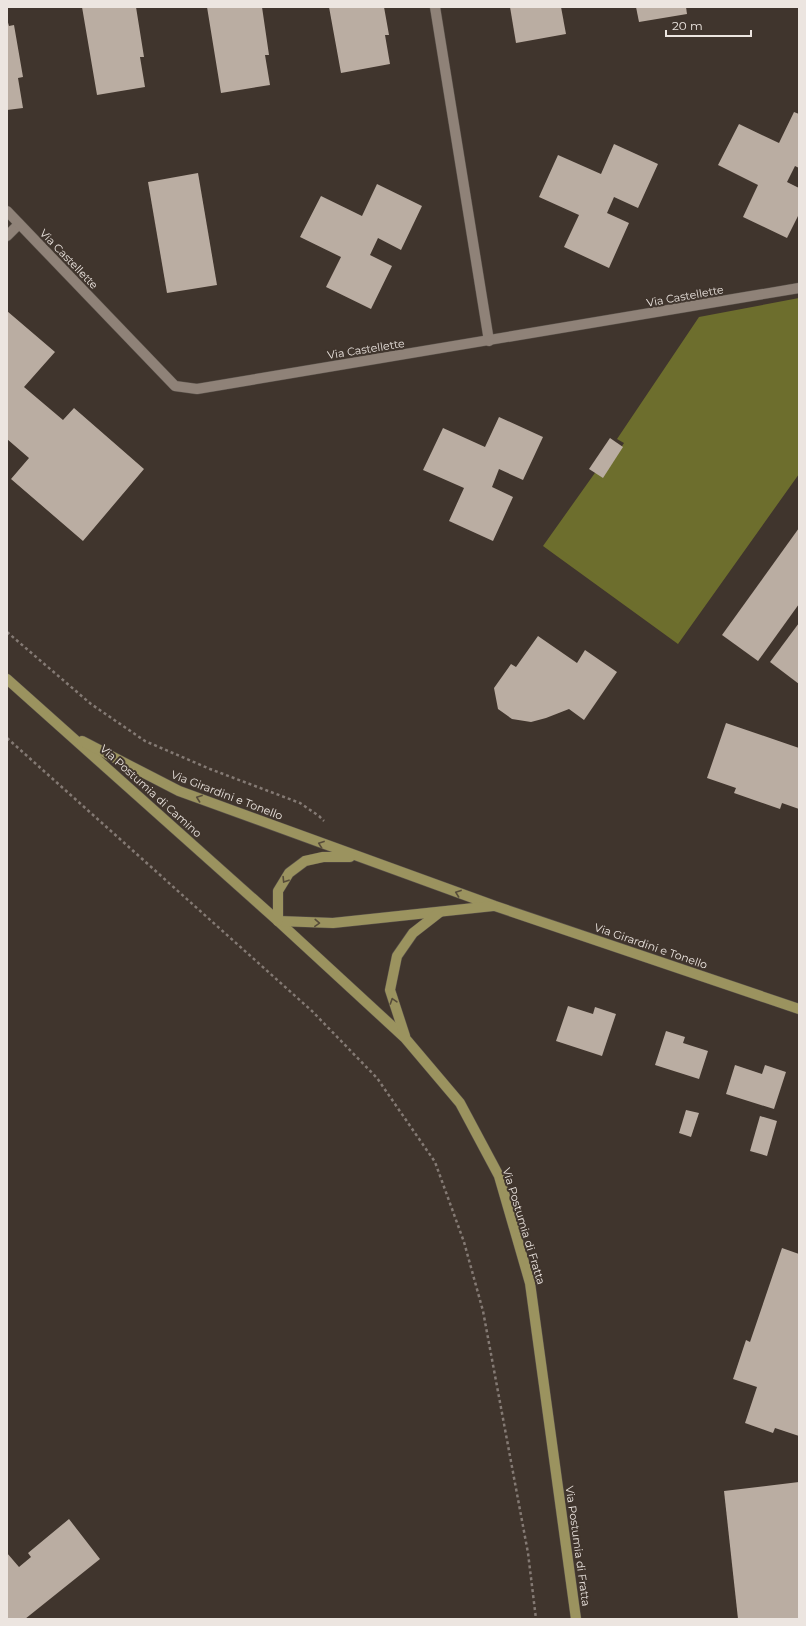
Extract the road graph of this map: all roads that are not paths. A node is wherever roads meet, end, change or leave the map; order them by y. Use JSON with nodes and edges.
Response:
{"nodes":[{"id":1,"x":435,"y":7,"type":"edge"},
{"id":2,"x":7,"y":211,"type":"edge"},
{"id":3,"x":19,"y":224,"type":"junction"},
{"id":4,"x":7,"y":236,"type":"edge"},
{"id":5,"x":799,"y":288,"type":"edge"},
{"id":6,"x":490,"y":341,"type":"junction"},
{"id":7,"x":7,"y":679,"type":"edge"},
{"id":8,"x":69,"y":735,"type":"junction"},
{"id":9,"x":358,"y":857,"type":"junction"},
{"id":10,"x":495,"y":906,"type":"junction"},
{"id":11,"x":440,"y":912,"type":"junction"},
{"id":12,"x":278,"y":921,"type":"junction"},
{"id":13,"x":799,"y":1009,"type":"edge"},
{"id":14,"x":405,"y":1038,"type":"junction"},
{"id":15,"x":576,"y":1619,"type":"edge"}],
"edges":[{"from":1,"to":6,"type":"street"},
{"from":2,"to":3,"type":"street","name":"Via Castellette"},
{"from":3,"to":4,"type":"street"},
{"from":3,"to":6,"type":"street","name":"Via Castellette"},
{"from":5,"to":6,"type":"street","name":"Via Castellette"},
{"from":7,"to":8,"type":"main road","name":"Via Postumia di Camino"},
{"from":9,"to":8,"type":"main road","name":"Via Girardini e Tonello","one_way":true},
{"from":8,"to":12,"type":"main road","name":"Via Postumia di Camino"},
{"from":10,"to":9,"type":"main road","name":"Via Girardini e Tonello","one_way":true},
{"from":9,"to":12,"type":"main road","name":"Via Girardini e Tonello","one_way":true},
{"from":10,"to":11,"type":"main road","name":"Via Girardini e Tonello"},
{"from":10,"to":13,"type":"main road","name":"Via Girardini e Tonello"},
{"from":12,"to":11,"type":"main road","name":"Via Girardini e Tonello","one_way":true},
{"from":14,"to":11,"type":"main road","one_way":true},
{"from":12,"to":14,"type":"main road","name":"Via Postumia di Fratta"},
{"from":14,"to":15,"type":"main road","name":"Via Postumia di Fratta"}]}
